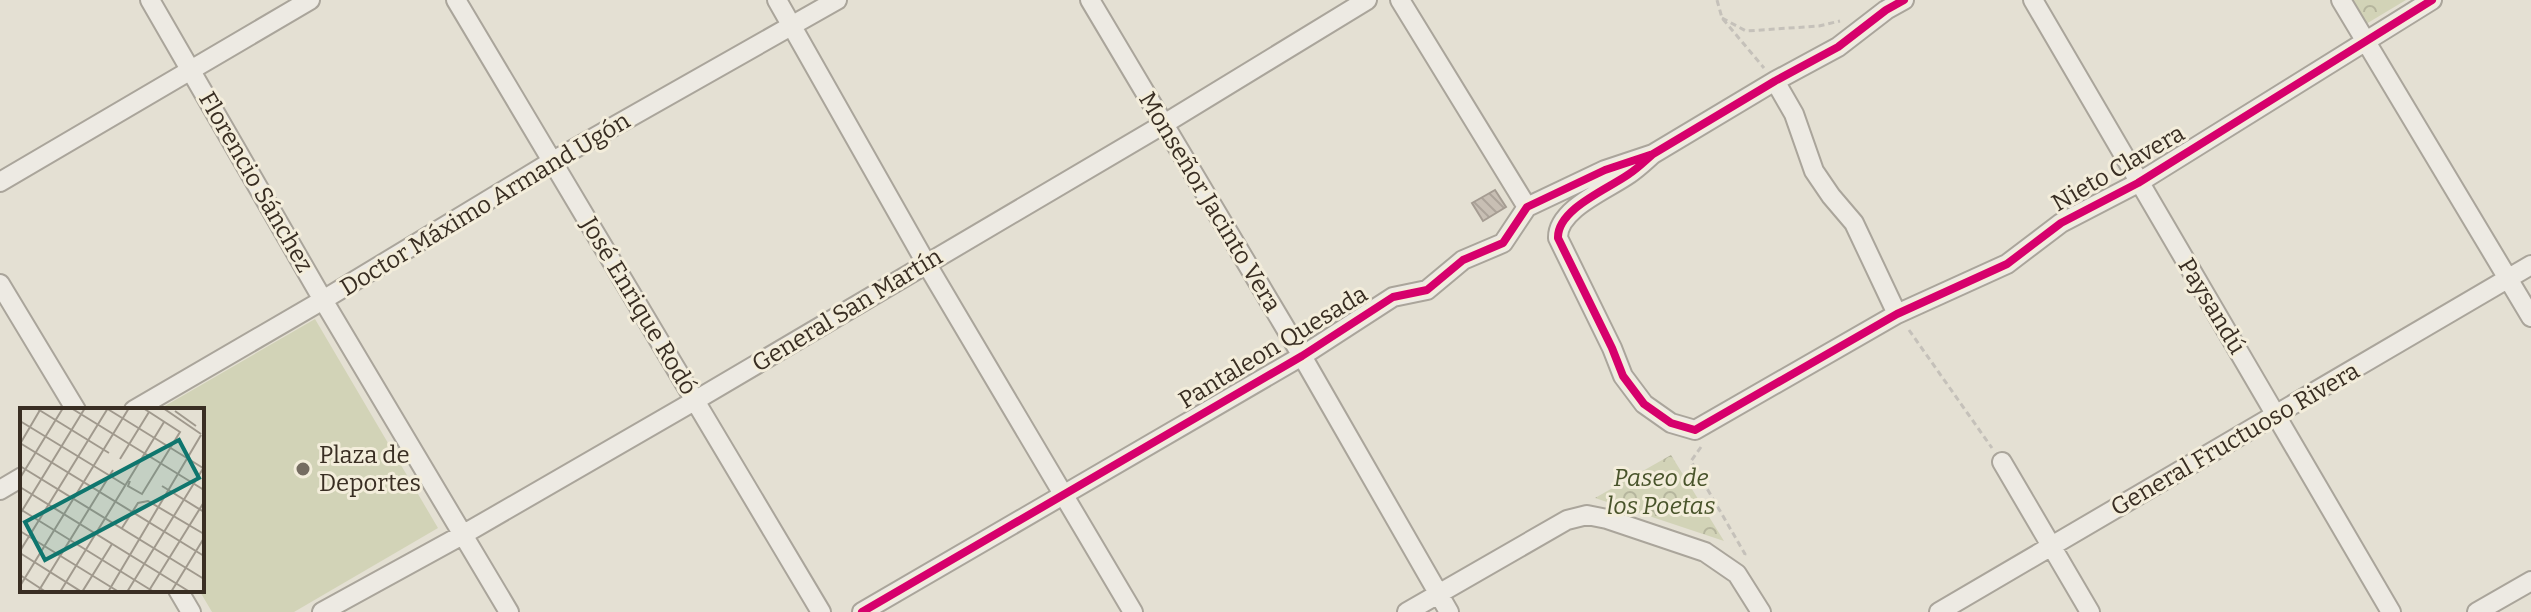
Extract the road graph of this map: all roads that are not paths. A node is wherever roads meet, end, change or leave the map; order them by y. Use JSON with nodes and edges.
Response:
{"nodes":[{"id":1,"x":150,"y":0,"type":"edge"},
{"id":2,"x":310,"y":0,"type":"edge"},
{"id":3,"x":456,"y":0,"type":"edge"},
{"id":4,"x":777,"y":0,"type":"edge"},
{"id":5,"x":837,"y":0,"type":"edge"},
{"id":6,"x":1090,"y":0,"type":"edge"},
{"id":7,"x":1367,"y":0,"type":"edge"},
{"id":8,"x":1400,"y":0,"type":"edge"},
{"id":9,"x":1904,"y":0,"type":"edge"},
{"id":10,"x":2033,"y":0,"type":"edge"},
{"id":11,"x":2341,"y":0,"type":"edge"},
{"id":12,"x":2432,"y":0,"type":"edge"},
{"id":13,"x":793,"y":26,"type":"junction"},
{"id":14,"x":2365,"y":40,"type":"junction"},
{"id":15,"x":191,"y":70,"type":"junction"},
{"id":16,"x":1775,"y":81,"type":"junction"},
{"id":17,"x":1164,"y":124,"type":"junction"},
{"id":18,"x":1653,"y":154,"type":"junction"},
{"id":19,"x":551,"y":162,"type":"junction"},
{"id":20,"x":0,"y":182,"type":"edge"},
{"id":21,"x":2138,"y":183,"type":"junction"},
{"id":22,"x":1527,"y":207,"type":"junction"},
{"id":23,"x":926,"y":263,"type":"junction"},
{"id":24,"x":2531,"y":265,"type":"edge"},
{"id":25,"x":2509,"y":277,"type":"junction"},
{"id":26,"x":0,"y":284,"type":"edge"},
{"id":27,"x":323,"y":300,"type":"junction"},
{"id":28,"x":1897,"y":314,"type":"junction"},
{"id":29,"x":2531,"y":317,"type":"edge"},
{"id":30,"x":1302,"y":356,"type":"junction"},
{"id":31,"x":696,"y":400,"type":"junction"},
{"id":32,"x":75,"y":408,"type":"edge"},
{"id":33,"x":137,"y":408,"type":"edge"},
{"id":34,"x":2277,"y":415,"type":"junction"},
{"id":35,"x":2002,"y":462,"type":"road end"},
{"id":36,"x":20,"y":478,"type":"edge"},
{"id":37,"x":0,"y":490,"type":"edge"},
{"id":38,"x":1062,"y":496,"type":"junction"},
{"id":39,"x":464,"y":534,"type":"junction"},
{"id":40,"x":2052,"y":545,"type":"junction"},
{"id":41,"x":2531,"y":581,"type":"edge"},
{"id":42,"x":179,"y":592,"type":"edge"},
{"id":43,"x":1439,"y":594,"type":"junction"},
{"id":44,"x":191,"y":612,"type":"edge"},
{"id":45,"x":322,"y":612,"type":"edge"},
{"id":46,"x":509,"y":612,"type":"edge"},
{"id":47,"x":821,"y":612,"type":"edge"},
{"id":48,"x":862,"y":612,"type":"edge"},
{"id":49,"x":1133,"y":612,"type":"edge"},
{"id":50,"x":1407,"y":612,"type":"edge"},
{"id":51,"x":1449,"y":612,"type":"edge"},
{"id":52,"x":1761,"y":612,"type":"edge"},
{"id":53,"x":1939,"y":612,"type":"edge"},
{"id":54,"x":2090,"y":612,"type":"edge"},
{"id":55,"x":2391,"y":612,"type":"edge"},
{"id":56,"x":2477,"y":612,"type":"edge"}],
"edges":[{"from":1,"to":15,"type":"street","name":"Florencio Sánchez"},
{"from":2,"to":15,"type":"street"},
{"from":3,"to":19,"type":"street","name":"José Enrique Rodó"},
{"from":4,"to":13,"type":"street"},
{"from":5,"to":13,"type":"street","name":"Doctor Máximo Armand Ugón"},
{"from":6,"to":17,"type":"street","name":"Monseñor Jacinto Vera"},
{"from":7,"to":17,"type":"street","name":"General San Martín"},
{"from":8,"to":22,"type":"street"},
{"from":9,"to":16,"type":"street"},
{"from":10,"to":21,"type":"street","name":"Paysandú"},
{"from":11,"to":14,"type":"street"},
{"from":12,"to":14,"type":"street","name":"Nieto Clavera"},
{"from":13,"to":19,"type":"street","name":"Doctor Máximo Armand Ugón"},
{"from":13,"to":23,"type":"street"},
{"from":14,"to":21,"type":"street","name":"Nieto Clavera"},
{"from":14,"to":25,"type":"street"},
{"from":15,"to":20,"type":"street"},
{"from":15,"to":27,"type":"street","name":"Florencio Sánchez"},
{"from":16,"to":18,"type":"street"},
{"from":16,"to":28,"type":"street"},
{"from":17,"to":23,"type":"street","name":"General San Martín"},
{"from":17,"to":30,"type":"street","name":"Monseñor Jacinto Vera"},
{"from":18,"to":22,"type":"street"},
{"from":18,"to":28,"type":"street","name":"Nieto Clavera"},
{"from":19,"to":27,"type":"street","name":"Doctor Máximo Armand Ugón"},
{"from":19,"to":31,"type":"street","name":"José Enrique Rodó"},
{"from":21,"to":28,"type":"street","name":"Nieto Clavera"},
{"from":21,"to":34,"type":"street","name":"Paysandú"},
{"from":22,"to":30,"type":"street","name":"Pantaleon Quesada"},
{"from":23,"to":31,"type":"street","name":"General San Martín"},
{"from":23,"to":38,"type":"street"},
{"from":24,"to":25,"type":"street","name":"General Fructuoso Rivera"},
{"from":25,"to":29,"type":"street"},
{"from":25,"to":34,"type":"street","name":"General Fructuoso Rivera"},
{"from":26,"to":32,"type":"street"},
{"from":27,"to":33,"type":"street","name":"Doctor Máximo Armand Ugón"},
{"from":27,"to":39,"type":"street","name":"Florencio Sánchez"},
{"from":30,"to":38,"type":"street","name":"Pantaleon Quesada"},
{"from":30,"to":43,"type":"street","name":"Monseñor Jacinto Vera"},
{"from":31,"to":39,"type":"street","name":"General San Martín"},
{"from":31,"to":47,"type":"street","name":"José Enrique Rodó"},
{"from":34,"to":40,"type":"street","name":"General Fructuoso Rivera"},
{"from":34,"to":55,"type":"street","name":"Paysandú"},
{"from":35,"to":40,"type":"street"},
{"from":36,"to":37,"type":"street"},
{"from":38,"to":48,"type":"street","name":"Pantaleon Quesada"},
{"from":38,"to":49,"type":"street"},
{"from":39,"to":45,"type":"street","name":"General San Martín"},
{"from":39,"to":46,"type":"street","name":"Florencio Sánchez"},
{"from":40,"to":53,"type":"street","name":"General Fructuoso Rivera"},
{"from":40,"to":54,"type":"street"},
{"from":41,"to":56,"type":"street"},
{"from":42,"to":44,"type":"street"},
{"from":43,"to":50,"type":"street"},
{"from":43,"to":51,"type":"street","name":"Monseñor Jacinto Vera"},
{"from":43,"to":52,"type":"street"}]}
